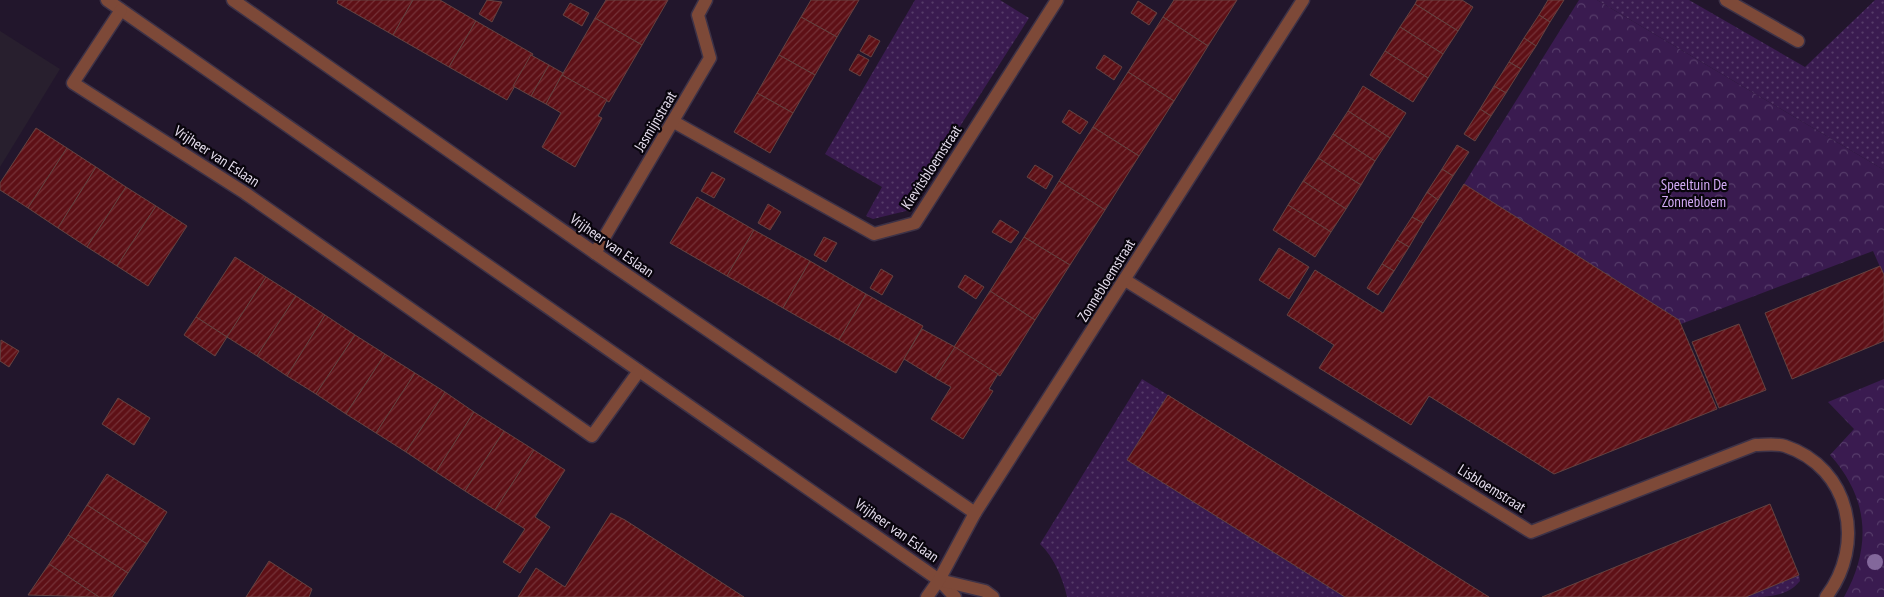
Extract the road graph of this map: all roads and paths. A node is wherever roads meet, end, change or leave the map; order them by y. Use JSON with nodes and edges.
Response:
{"nodes":[{"id":1,"x":107,"y":0,"type":"edge"},
{"id":2,"x":233,"y":0,"type":"edge"},
{"id":3,"x":706,"y":0,"type":"edge"},
{"id":4,"x":1057,"y":0,"type":"edge"},
{"id":5,"x":1302,"y":0,"type":"edge"},
{"id":6,"x":1726,"y":0,"type":"edge"},
{"id":7,"x":121,"y":10,"type":"junction"},
{"id":8,"x":1798,"y":41,"type":"dead end"},
{"id":9,"x":674,"y":122,"type":"junction"},
{"id":10,"x":595,"y":253,"type":"junction"},
{"id":11,"x":1125,"y":280,"type":"junction"},
{"id":12,"x":639,"y":371,"type":"junction"},
{"id":13,"x":975,"y":513,"type":"junction"},
{"id":14,"x":939,"y":580,"type":"junction"},
{"id":15,"x":927,"y":597,"type":"edge"},
{"id":16,"x":955,"y":597,"type":"edge"},
{"id":17,"x":992,"y":597,"type":"edge"},
{"id":18,"x":1826,"y":597,"type":"edge"}],
"edges":[{"from":1,"to":7,"type":"street","name":"Vrijheer van Eslaan"},
{"from":2,"to":10,"type":"street","name":"Vrijheer van Eslaan"},
{"from":3,"to":9,"type":"street","name":"Jasmijnstraat"},
{"from":4,"to":9,"type":"street","name":"Kievitsbloemstraat"},
{"from":5,"to":11,"type":"street","name":"Zonnebloemstraat"},
{"from":6,"to":8,"type":"street"},
{"from":7,"to":12,"type":"street","name":"Vrijheer van Eslaan"},
{"from":7,"to":12,"type":"street","name":"Vrijheer van Eslaan"},
{"from":9,"to":10,"type":"street","name":"Jasmijnstraat"},
{"from":10,"to":13,"type":"street","name":"Vrijheer van Eslaan"},
{"from":11,"to":13,"type":"street","name":"Zonnebloemstraat"},
{"from":11,"to":18,"type":"street","name":"Lisbloemstraat"},
{"from":12,"to":14,"type":"street","name":"Vrijheer van Eslaan"},
{"from":13,"to":14,"type":"street","name":"Zonnebloemstraat"},
{"from":14,"to":15,"type":"street","name":"Zonnebloemstraat"},
{"from":14,"to":16,"type":"street","name":"Vrijheer van Eslaan"},
{"from":14,"to":17,"type":"street","name":"Vrijheer van Eslaan"}]}
